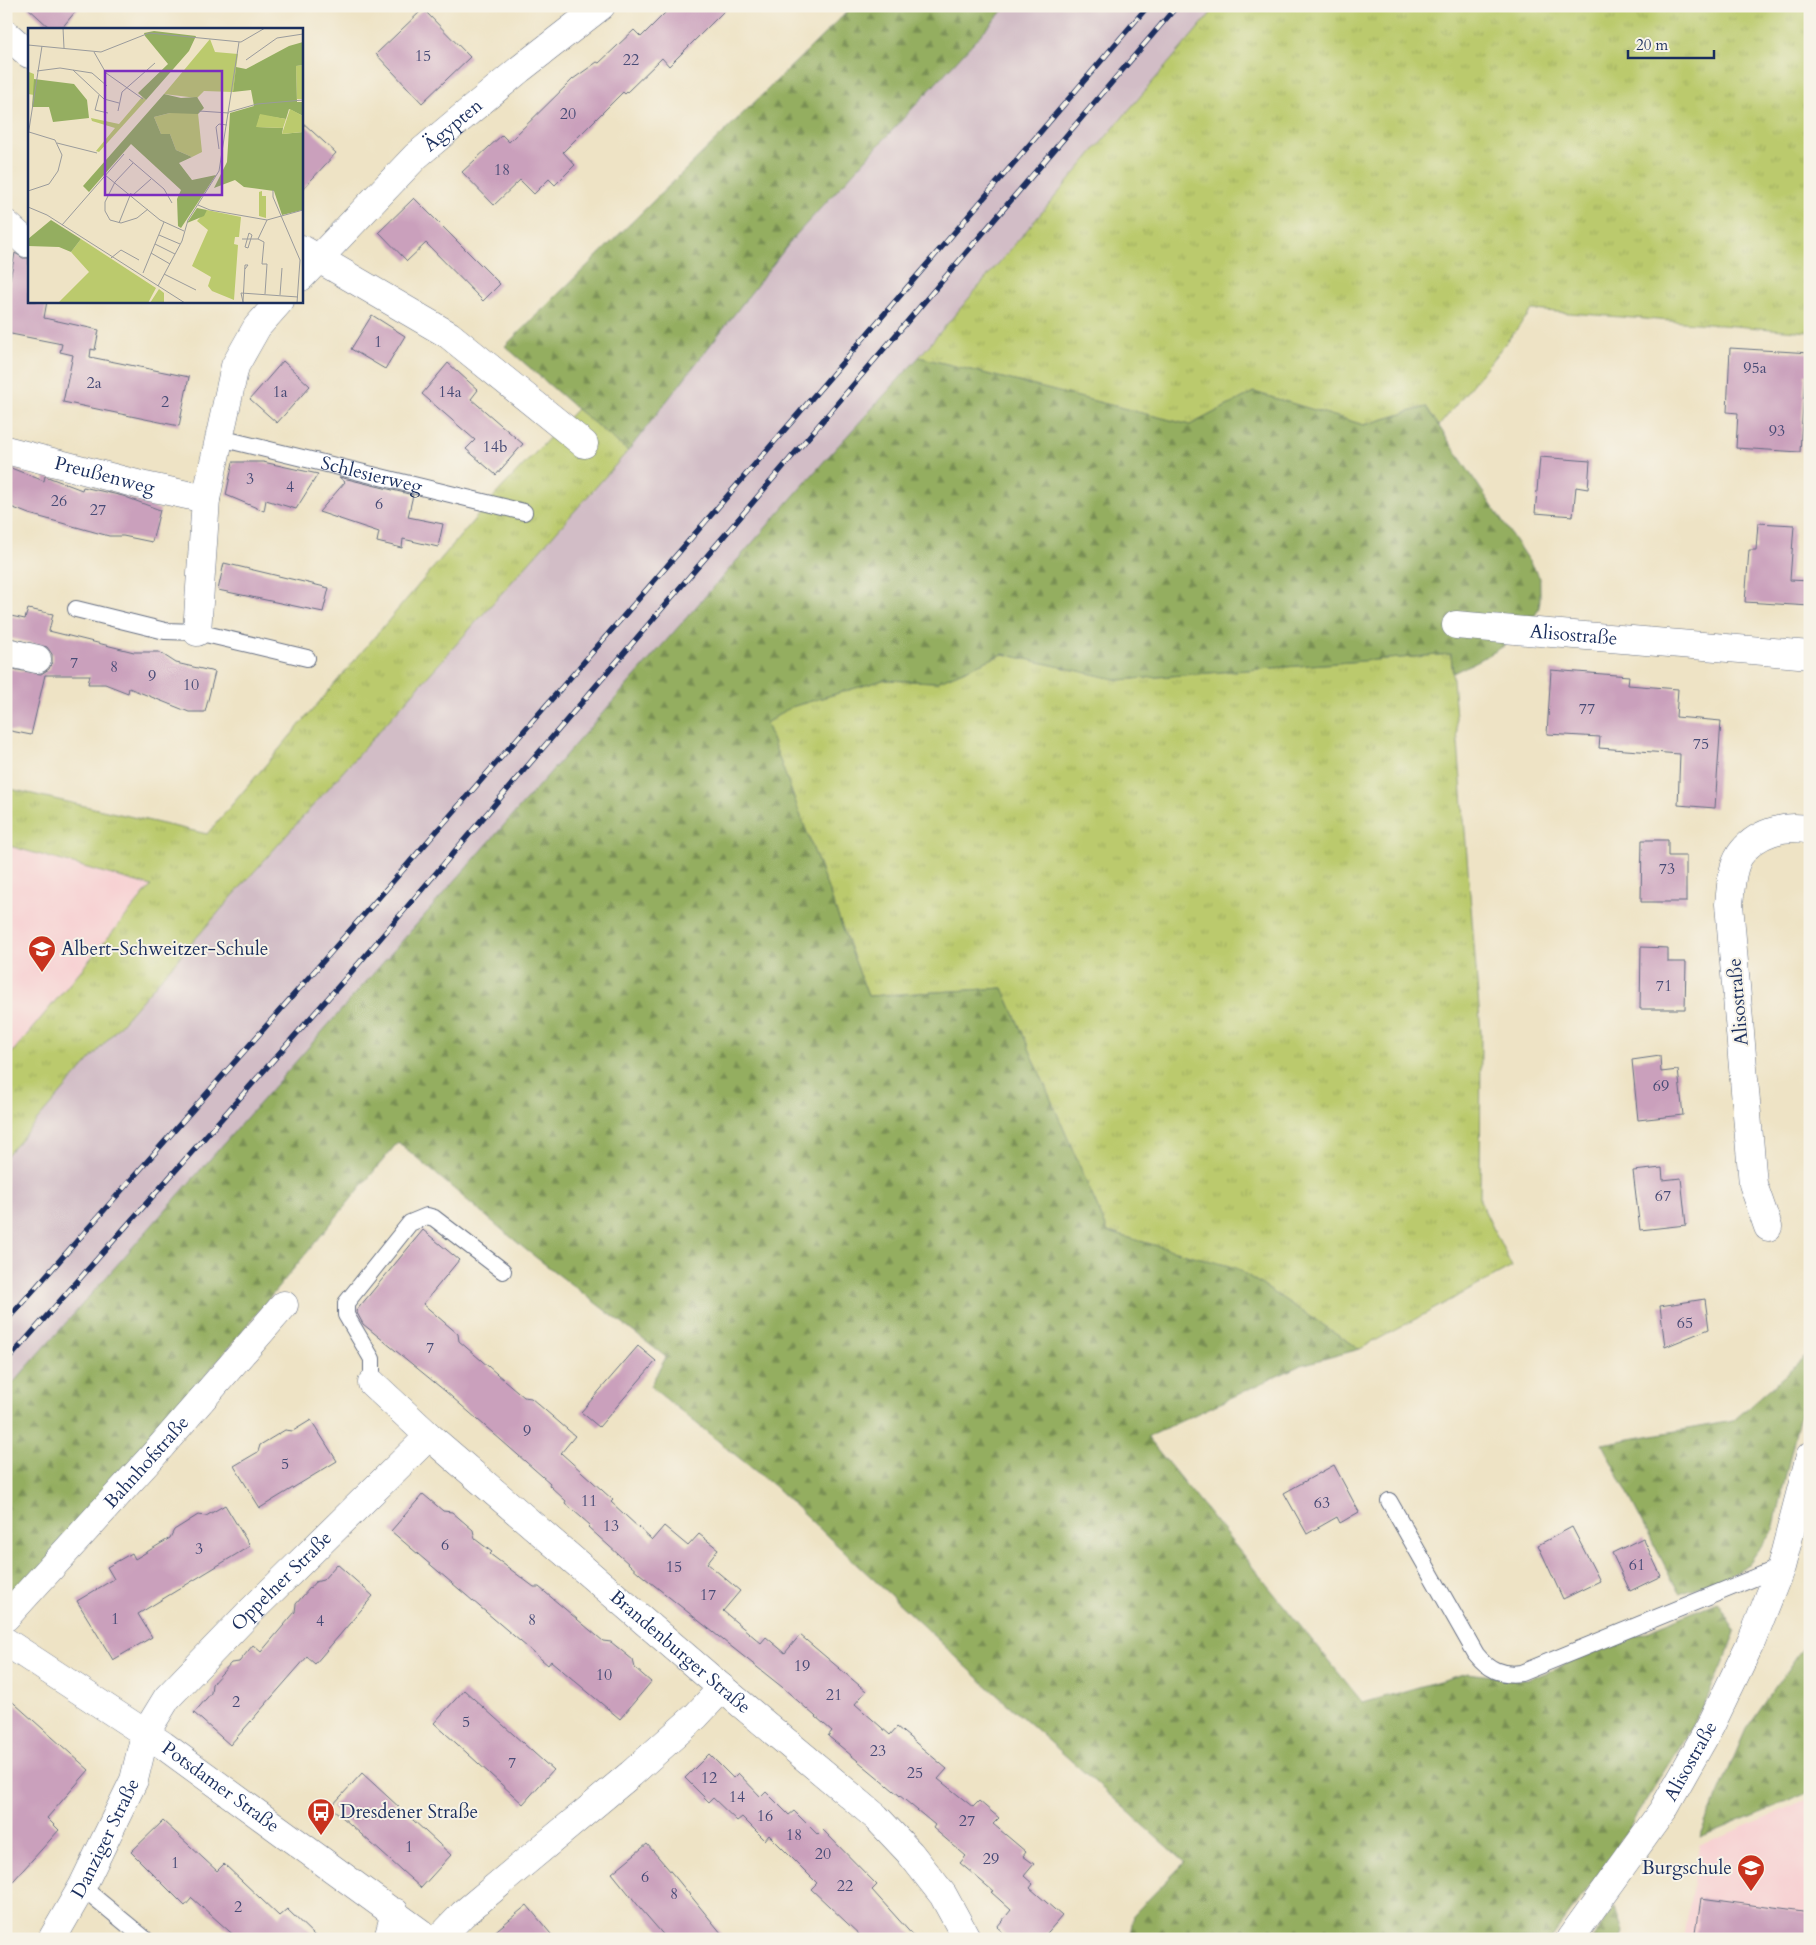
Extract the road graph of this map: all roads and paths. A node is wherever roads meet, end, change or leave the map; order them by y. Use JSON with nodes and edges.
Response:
{"nodes":[{"id":1,"x":601,"y":6,"type":"edge"},
{"id":2,"x":6,"y":34,"type":"edge"},
{"id":3,"x":28,"y":53,"type":"edge"},
{"id":4,"x":6,"y":224,"type":"edge"},
{"id":5,"x":27,"y":243,"type":"dead end"},
{"id":6,"x":307,"y":261,"type":"edge"},
{"id":7,"x":279,"y":302,"type":"edge"},
{"id":8,"x":220,"y":438,"type":"junction"},
{"id":9,"x":584,"y":444,"type":"dead end"},
{"id":10,"x":6,"y":450,"type":"edge"},
{"id":11,"x":206,"y":499,"type":"junction"},
{"id":12,"x":524,"y":512,"type":"dead end"},
{"id":13,"x":76,"y":609,"type":"dead end"},
{"id":14,"x":1456,"y":626,"type":"dead end"},
{"id":15,"x":197,"y":632,"type":"junction"},
{"id":16,"x":6,"y":652,"type":"edge"},
{"id":17,"x":1810,"y":655,"type":"edge"},
{"id":18,"x":307,"y":658,"type":"dead end"},
{"id":19,"x":37,"y":659,"type":"dead end"},
{"id":20,"x":1810,"y":830,"type":"edge"},
{"id":21,"x":1768,"y":1227,"type":"dead end"},
{"id":22,"x":503,"y":1271,"type":"dead end"},
{"id":23,"x":284,"y":1305,"type":"dead end"},
{"id":24,"x":372,"y":1383,"type":"joint"},
{"id":25,"x":429,"y":1436,"type":"junction"},
{"id":26,"x":1810,"y":1456,"type":"edge"},
{"id":27,"x":1389,"y":1501,"type":"dead end"},
{"id":28,"x":1781,"y":1567,"type":"junction"},
{"id":29,"x":6,"y":1617,"type":"edge"},
{"id":30,"x":6,"y":1642,"type":"edge"},
{"id":31,"x":722,"y":1688,"type":"junction"},
{"id":32,"x":145,"y":1734,"type":"junction"},
{"id":33,"x":82,"y":1887,"type":"junction"},
{"id":34,"x":395,"y":1912,"type":"junction"},
{"id":35,"x":52,"y":1939,"type":"edge"},
{"id":36,"x":145,"y":1939,"type":"edge"},
{"id":37,"x":388,"y":1939,"type":"edge"},
{"id":38,"x":429,"y":1939,"type":"edge"},
{"id":39,"x":439,"y":1939,"type":"edge"},
{"id":40,"x":967,"y":1939,"type":"edge"},
{"id":41,"x":1570,"y":1939,"type":"edge"}],
"edges":[{"from":1,"to":6,"type":"street","name":"Ägypten"},
{"from":2,"to":3,"type":"street"},
{"from":4,"to":5,"type":"street"},
{"from":6,"to":9,"type":"street","name":"Ägypten"},
{"from":7,"to":8,"type":"street"},
{"from":8,"to":11,"type":"street"},
{"from":8,"to":12,"type":"lane","name":"Schlesierweg"},
{"from":10,"to":11,"type":"street","name":"Preußenweg"},
{"from":11,"to":15,"type":"street"},
{"from":13,"to":15,"type":"lane"},
{"from":14,"to":17,"type":"street","name":"Alisostraße"},
{"from":15,"to":18,"type":"lane"},
{"from":16,"to":19,"type":"street"},
{"from":20,"to":21,"type":"street","name":"Alisostraße"},
{"from":22,"to":24,"type":"lane"},
{"from":23,"to":29,"type":"street","name":"Bahnhofstraße"},
{"from":24,"to":25,"type":"street","name":"Brandenburger Straße"},
{"from":25,"to":31,"type":"street","name":"Brandenburger Straße"},
{"from":25,"to":32,"type":"street","name":"Oppelner Straße"},
{"from":26,"to":28,"type":"street","name":"Alisostraße"},
{"from":27,"to":28,"type":"lane"},
{"from":28,"to":41,"type":"street","name":"Alisostraße"},
{"from":30,"to":32,"type":"street","name":"Potsdamer Straße"},
{"from":31,"to":39,"type":"street"},
{"from":31,"to":40,"type":"street","name":"Brandenburger Straße"},
{"from":32,"to":33,"type":"street","name":"Danziger Straße"},
{"from":32,"to":34,"type":"street","name":"Potsdamer Straße"},
{"from":33,"to":35,"type":"street","name":"Danziger Straße"},
{"from":33,"to":36,"type":"lane"},
{"from":34,"to":37,"type":"street"},
{"from":34,"to":38,"type":"street","name":"Potsdamer Straße"}]}
